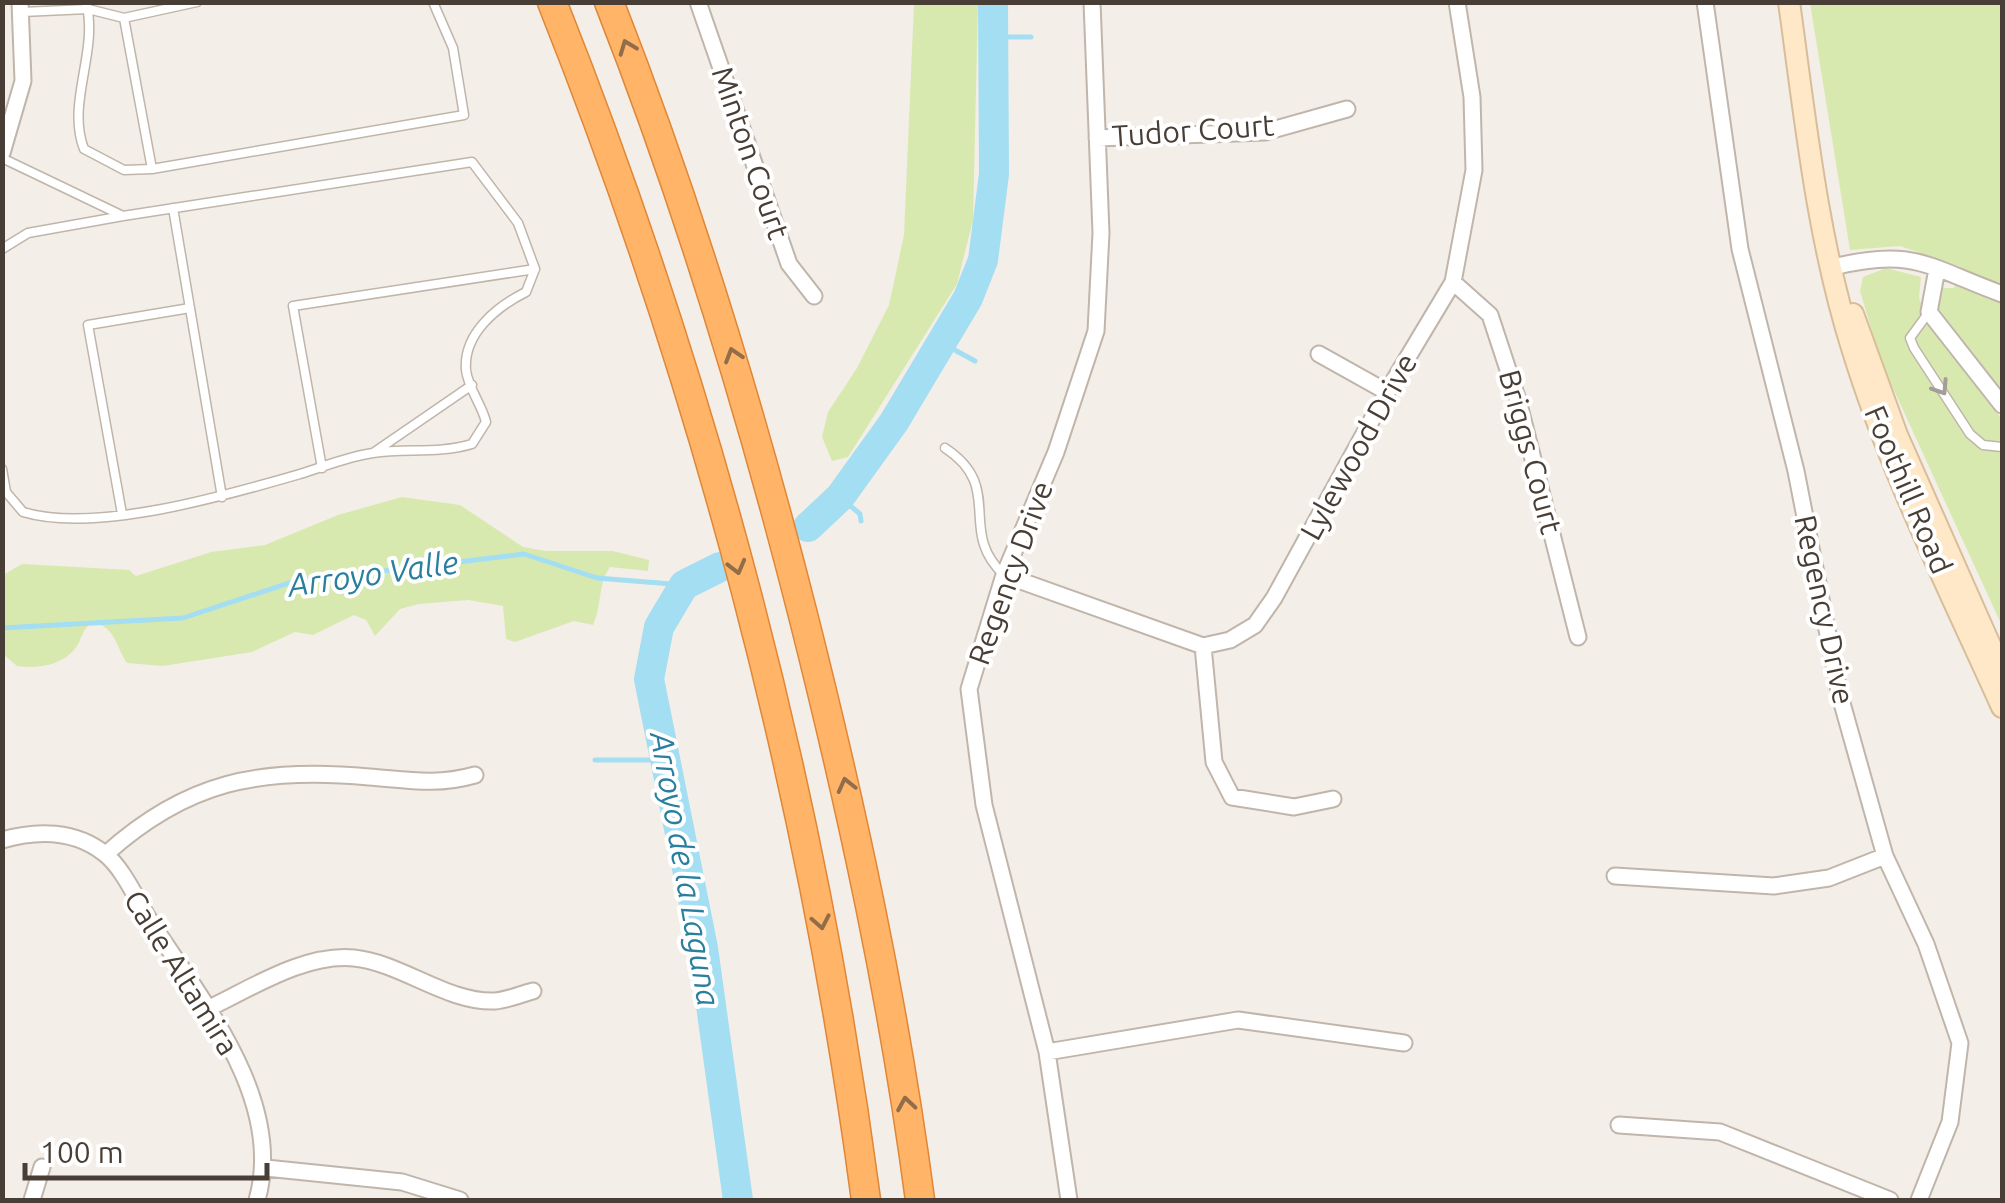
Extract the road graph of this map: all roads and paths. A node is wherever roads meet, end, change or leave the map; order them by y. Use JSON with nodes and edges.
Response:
{"nodes":[{"id":1,"x":197,"y":2,"type":"edge"},
{"id":2,"x":433,"y":2,"type":"edge"},
{"id":3,"x":532,"y":2,"type":"edge"},
{"id":4,"x":552,"y":2,"type":"edge"},
{"id":5,"x":610,"y":2,"type":"edge"},
{"id":6,"x":698,"y":2,"type":"edge"},
{"id":7,"x":1092,"y":2,"type":"edge"},
{"id":8,"x":1457,"y":2,"type":"edge"},
{"id":9,"x":1706,"y":2,"type":"edge"},
{"id":10,"x":1789,"y":2,"type":"edge"},
{"id":11,"x":88,"y":6,"type":"edge"},
{"id":12,"x":21,"y":7,"type":"edge"},
{"id":13,"x":124,"y":18,"type":"junction"},
{"id":14,"x":1347,"y":109,"type":"dead end"},
{"id":15,"x":1097,"y":138,"type":"junction"},
{"id":16,"x":2,"y":155,"type":"edge"},
{"id":17,"x":152,"y":169,"type":"junction"},
{"id":18,"x":173,"y":208,"type":"junction"},
{"id":19,"x":632,"y":214,"type":"junction"},
{"id":20,"x":123,"y":216,"type":"junction"},
{"id":21,"x":2,"y":248,"type":"edge"},
{"id":22,"x":1833,"y":267,"type":"junction"},
{"id":23,"x":535,"y":269,"type":"junction"},
{"id":24,"x":1937,"y":269,"type":"junction"},
{"id":25,"x":1453,"y":282,"type":"junction"},
{"id":26,"x":2002,"y":294,"type":"edge"},
{"id":27,"x":814,"y":296,"type":"dead end"},
{"id":28,"x":190,"y":308,"type":"junction"},
{"id":29,"x":1929,"y":312,"type":"junction"},
{"id":30,"x":1320,"y":354,"type":"dead end"},
{"id":31,"x":472,"y":385,"type":"junction"},
{"id":32,"x":1387,"y":392,"type":"junction"},
{"id":33,"x":2002,"y":405,"type":"edge"},
{"id":34,"x":2002,"y":447,"type":"edge"},
{"id":35,"x":946,"y":448,"type":"dead end"},
{"id":36,"x":373,"y":452,"type":"junction"},
{"id":37,"x":2,"y":468,"type":"edge"},
{"id":38,"x":322,"y":468,"type":"junction"},
{"id":39,"x":222,"y":497,"type":"junction"},
{"id":40,"x":122,"y":514,"type":"junction"},
{"id":41,"x":1004,"y":575,"type":"junction"},
{"id":42,"x":1578,"y":637,"type":"dead end"},
{"id":43,"x":1202,"y":646,"type":"junction"},
{"id":44,"x":2002,"y":672,"type":"edge"},
{"id":45,"x":2002,"y":707,"type":"edge"},
{"id":46,"x":475,"y":775,"type":"dead end"},
{"id":47,"x":1333,"y":798,"type":"dead end"},
{"id":48,"x":2,"y":840,"type":"edge"},
{"id":49,"x":106,"y":854,"type":"junction"},
{"id":50,"x":1885,"y":856,"type":"junction"},
{"id":51,"x":1615,"y":876,"type":"dead end"},
{"id":52,"x":533,"y":991,"type":"dead end"},
{"id":53,"x":207,"y":1009,"type":"junction"},
{"id":54,"x":1404,"y":1043,"type":"dead end"},
{"id":55,"x":1047,"y":1052,"type":"junction"},
{"id":56,"x":1619,"y":1125,"type":"dead end"},
{"id":57,"x":42,"y":1168,"type":"dead end"},
{"id":58,"x":266,"y":1168,"type":"junction"},
{"id":59,"x":32,"y":1200,"type":"edge"},
{"id":60,"x":256,"y":1200,"type":"edge"},
{"id":61,"x":460,"y":1200,"type":"edge"},
{"id":62,"x":866,"y":1200,"type":"edge"},
{"id":63,"x":920,"y":1200,"type":"edge"},
{"id":64,"x":1069,"y":1200,"type":"edge"},
{"id":65,"x":1890,"y":1200,"type":"edge"},
{"id":66,"x":1920,"y":1200,"type":"edge"}],
"edges":[{"from":1,"to":13,"type":"lane"},
{"from":2,"to":17,"type":"lane"},
{"from":3,"to":19,"type":"highway"},
{"from":4,"to":19,"type":"highway"},
{"from":63,"to":5,"type":"highway","one_way":true},
{"from":6,"to":27,"type":"street","name":"Minton Court"},
{"from":7,"to":15,"type":"street","name":"Regency Drive"},
{"from":8,"to":25,"type":"street","name":"Lylewood Drive"},
{"from":9,"to":50,"type":"street","name":"Regency Drive"},
{"from":10,"to":22,"type":"main road","name":"Foothill Road"},
{"from":11,"to":12,"type":"lane"},
{"from":11,"to":13,"type":"lane"},
{"from":11,"to":17,"type":"lane"},
{"from":12,"to":16,"type":"street"},
{"from":13,"to":17,"type":"lane"},
{"from":14,"to":15,"type":"street","name":"Tudor Court"},
{"from":15,"to":41,"type":"street","name":"Regency Drive"},
{"from":16,"to":20,"type":"lane"},
{"from":18,"to":20,"type":"lane"},
{"from":18,"to":23,"type":"lane"},
{"from":18,"to":28,"type":"lane"},
{"from":19,"to":62,"type":"highway","one_way":true},
{"from":20,"to":21,"type":"lane"},
{"from":22,"to":24,"type":"street"},
{"from":22,"to":44,"type":"main road","name":"Foothill Road"},
{"from":22,"to":45,"type":"main road","name":"Foothill Road"},
{"from":23,"to":31,"type":"lane"},
{"from":23,"to":38,"type":"lane"},
{"from":24,"to":26,"type":"street"},
{"from":24,"to":29,"type":"street"},
{"from":25,"to":32,"type":"street","name":"Lylewood Drive"},
{"from":25,"to":42,"type":"street","name":"Briggs Court"},
{"from":28,"to":39,"type":"lane"},
{"from":28,"to":40,"type":"lane"},
{"from":29,"to":33,"type":"street"},
{"from":29,"to":34,"type":"lane","one_way":true},
{"from":30,"to":32,"type":"street"},
{"from":31,"to":36,"type":"lane"},
{"from":31,"to":36,"type":"lane"},
{"from":32,"to":43,"type":"street","name":"Lylewood Drive"},
{"from":35,"to":41,"type":"lane"},
{"from":36,"to":38,"type":"lane"},
{"from":37,"to":40,"type":"lane"},
{"from":38,"to":39,"type":"lane"},
{"from":39,"to":40,"type":"lane"},
{"from":41,"to":43,"type":"street"},
{"from":41,"to":55,"type":"street","name":"Regency Drive"},
{"from":43,"to":47,"type":"street"},
{"from":46,"to":49,"type":"street"},
{"from":48,"to":49,"type":"street"},
{"from":49,"to":53,"type":"street","name":"Calle Altamira"},
{"from":50,"to":51,"type":"street"},
{"from":50,"to":66,"type":"street","name":"Regency Drive"},
{"from":52,"to":53,"type":"street"},
{"from":53,"to":58,"type":"street","name":"Calle Altamira"},
{"from":54,"to":55,"type":"street"},
{"from":55,"to":64,"type":"street","name":"Regency Drive"},
{"from":56,"to":65,"type":"street"},
{"from":57,"to":59,"type":"street"},
{"from":58,"to":60,"type":"street","name":"Calle Altamira"},
{"from":58,"to":61,"type":"street"}]}
